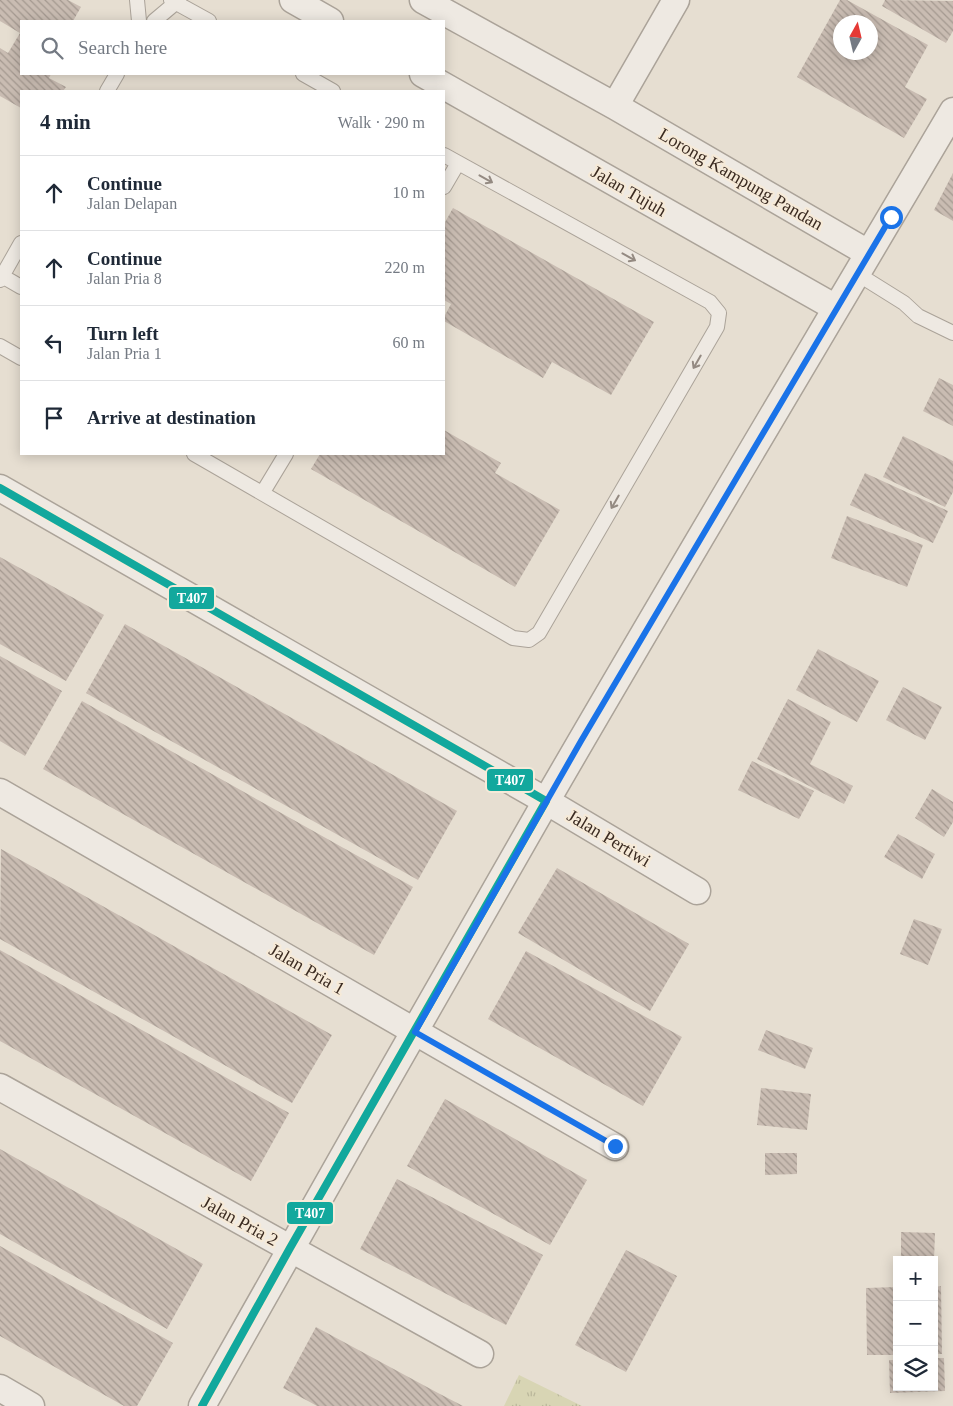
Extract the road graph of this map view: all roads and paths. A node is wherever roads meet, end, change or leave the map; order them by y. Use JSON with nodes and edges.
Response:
{"nodes":[{"id":1,"x":137,"y":0,"type":"edge"},
{"id":2,"x":292,"y":0,"type":"edge"},
{"id":3,"x":423,"y":0,"type":"edge"},
{"id":4,"x":676,"y":0,"type":"edge"},
{"id":5,"x":176,"y":1,"type":"edge"},
{"id":6,"x":139,"y":20,"type":"edge"},
{"id":7,"x":155,"y":20,"type":"edge"},
{"id":8,"x":207,"y":20,"type":"edge"},
{"id":9,"x":328,"y":20,"type":"edge"},
{"id":10,"x":116,"y":75,"type":"edge"},
{"id":11,"x":305,"y":75,"type":"edge"},
{"id":12,"x":425,"y":75,"type":"edge"},
{"id":13,"x":108,"y":90,"type":"edge"},
{"id":14,"x":331,"y":90,"type":"edge"},
{"id":15,"x":615,"y":106,"type":"junction"},
{"id":16,"x":953,"y":111,"type":"edge"},
{"id":17,"x":445,"y":156,"type":"edge"},
{"id":18,"x":458,"y":163,"type":"junction"},
{"id":19,"x":445,"y":185,"type":"edge"},
{"id":20,"x":20,"y":245,"type":"edge"},
{"id":21,"x":862,"y":263,"type":"junction"},
{"id":22,"x":1,"y":278,"type":"edge"},
{"id":23,"x":20,"y":287,"type":"edge"},
{"id":24,"x":836,"y":308,"type":"junction"},
{"id":25,"x":953,"y":334,"type":"edge"},
{"id":26,"x":0,"y":346,"type":"edge"},
{"id":27,"x":20,"y":357,"type":"edge"},
{"id":28,"x":196,"y":455,"type":"edge"},
{"id":29,"x":285,"y":455,"type":"edge"},
{"id":30,"x":0,"y":488,"type":"edge"},
{"id":31,"x":263,"y":492,"type":"junction"},
{"id":32,"x":0,"y":792,"type":"edge"},
{"id":33,"x":546,"y":801,"type":"junction"},
{"id":34,"x":697,"y":891,"type":"dead end"},
{"id":35,"x":415,"y":1032,"type":"junction"},
{"id":36,"x":0,"y":1087,"type":"edge"},
{"id":37,"x":615,"y":1146,"type":"dead end"},
{"id":38,"x":290,"y":1248,"type":"junction"},
{"id":39,"x":480,"y":1354,"type":"dead end"},
{"id":40,"x":0,"y":1388,"type":"edge"},
{"id":41,"x":31,"y":1406,"type":"edge"},
{"id":42,"x":202,"y":1406,"type":"edge"}],
"edges":[{"from":1,"to":6,"type":"lane"},
{"from":2,"to":9,"type":"street"},
{"from":3,"to":15,"type":"street","name":"Lorong Kampung Pandan"},
{"from":4,"to":15,"type":"street"},
{"from":5,"to":7,"type":"lane"},
{"from":5,"to":8,"type":"lane"},
{"from":10,"to":13,"type":"lane"},
{"from":11,"to":14,"type":"lane"},
{"from":12,"to":24,"type":"street","name":"Jalan Tujuh"},
{"from":15,"to":21,"type":"street","name":"Lorong Kampung Pandan"},
{"from":16,"to":21,"type":"street"},
{"from":17,"to":18,"type":"lane"},
{"from":18,"to":19,"type":"lane"},
{"from":18,"to":31,"type":"lane","one_way":true},
{"from":20,"to":22,"type":"lane"},
{"from":21,"to":24,"type":"street"},
{"from":21,"to":25,"type":"lane"},
{"from":22,"to":23,"type":"lane"},
{"from":24,"to":33,"type":"street"},
{"from":26,"to":27,"type":"lane"},
{"from":28,"to":31,"type":"lane"},
{"from":29,"to":31,"type":"lane"},
{"from":30,"to":33,"type":"street","name":"Jalan Pertiwi"},
{"from":32,"to":35,"type":"street","name":"Jalan Pria 1"},
{"from":33,"to":34,"type":"street","name":"Jalan Pertiwi"},
{"from":33,"to":35,"type":"street"},
{"from":35,"to":37,"type":"street","name":"Jalan Pria 1"},
{"from":35,"to":38,"type":"street"},
{"from":36,"to":38,"type":"street","name":"Jalan Pria 2"},
{"from":38,"to":39,"type":"street","name":"Jalan Pria 2"},
{"from":38,"to":42,"type":"street"},
{"from":40,"to":41,"type":"street"}]}
